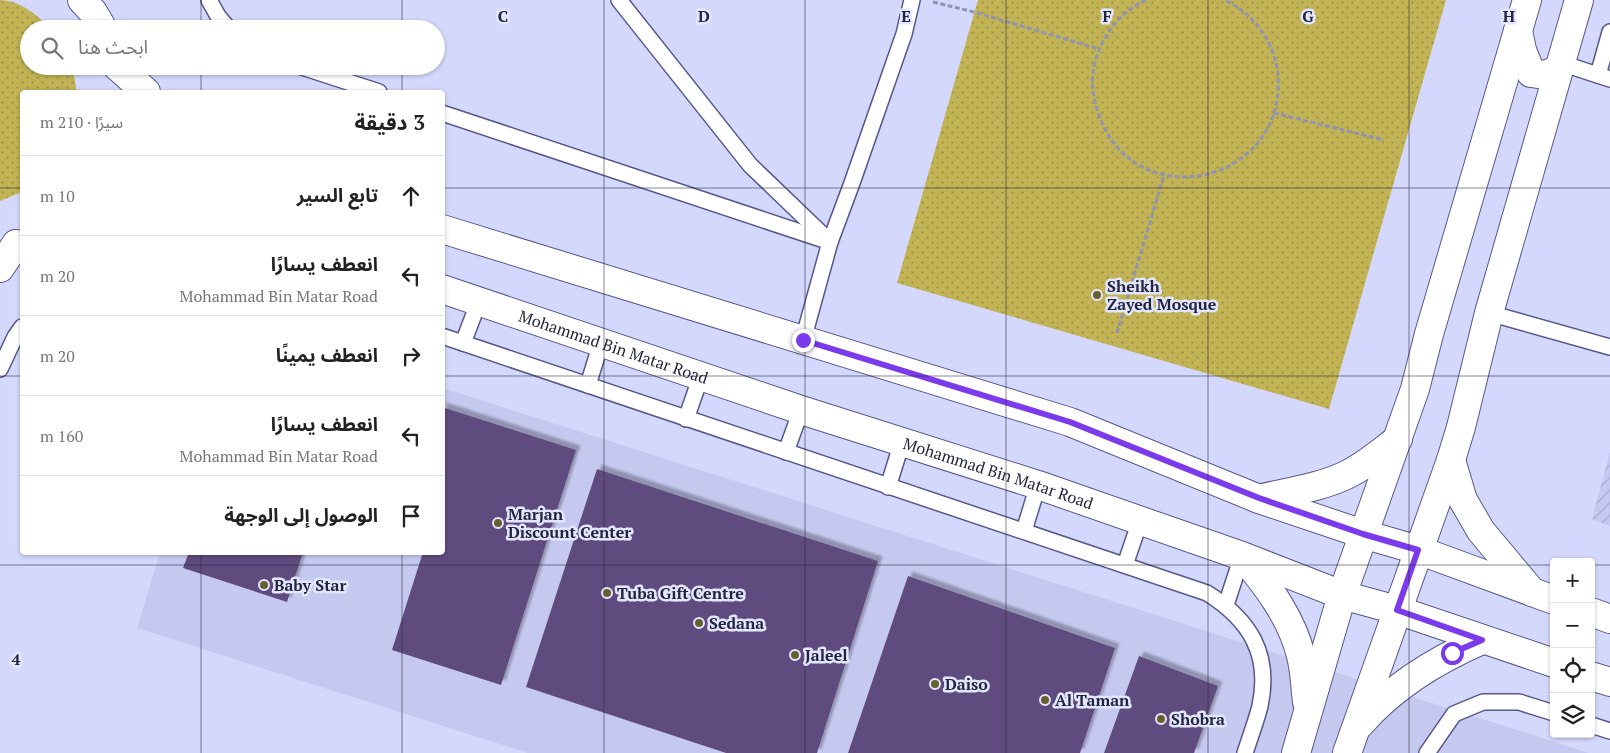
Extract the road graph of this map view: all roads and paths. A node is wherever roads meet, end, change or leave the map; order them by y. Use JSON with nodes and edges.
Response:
{"nodes":[{"id":1,"x":209,"y":0,"type":"edge"},
{"id":2,"x":619,"y":0,"type":"edge"},
{"id":3,"x":912,"y":0,"type":"edge"},
{"id":4,"x":1146,"y":0,"type":"edge"},
{"id":5,"x":1224,"y":0,"type":"edge"},
{"id":6,"x":1527,"y":0,"type":"edge"},
{"id":7,"x":1579,"y":0,"type":"edge"},
{"id":8,"x":932,"y":2,"type":"dead end"},
{"id":9,"x":221,"y":20,"type":"edge"},
{"id":10,"x":1518,"y":31,"type":"junction"},
{"id":11,"x":1610,"y":32,"type":"edge"},
{"id":12,"x":1099,"y":49,"type":"junction"},
{"id":13,"x":1560,"y":66,"type":"junction"},
{"id":14,"x":118,"y":75,"type":"edge"},
{"id":15,"x":127,"y":75,"type":"edge"},
{"id":16,"x":326,"y":75,"type":"edge"},
{"id":17,"x":1604,"y":77,"type":"edge"},
{"id":18,"x":120,"y":90,"type":"edge"},
{"id":19,"x":144,"y":90,"type":"edge"},
{"id":20,"x":373,"y":90,"type":"edge"},
{"id":21,"x":1274,"y":113,"type":"junction"},
{"id":22,"x":445,"y":114,"type":"edge"},
{"id":23,"x":1384,"y":140,"type":"dead end"},
{"id":24,"x":1164,"y":175,"type":"junction"},
{"id":25,"x":445,"y":230,"type":"edge"},
{"id":26,"x":830,"y":242,"type":"junction"},
{"id":27,"x":13,"y":245,"type":"edge"},
{"id":28,"x":0,"y":268,"type":"edge"},
{"id":29,"x":445,"y":290,"type":"edge"},
{"id":30,"x":479,"y":301,"type":"junction"},
{"id":31,"x":1489,"y":313,"type":"junction"},
{"id":32,"x":20,"y":329,"type":"edge"},
{"id":33,"x":1116,"y":332,"type":"dead end"},
{"id":34,"x":445,"y":337,"type":"edge"},
{"id":35,"x":803,"y":340,"type":"junction"},
{"id":36,"x":463,"y":343,"type":"junction"},
{"id":37,"x":601,"y":343,"type":"junction"},
{"id":38,"x":1610,"y":347,"type":"edge"},
{"id":39,"x":0,"y":368,"type":"edge"},
{"id":40,"x":701,"y":376,"type":"junction"},
{"id":41,"x":588,"y":385,"type":"junction"},
{"id":42,"x":801,"y":410,"type":"junction"},
{"id":43,"x":686,"y":418,"type":"junction"},
{"id":44,"x":1398,"y":439,"type":"junction"},
{"id":45,"x":902,"y":442,"type":"junction"},
{"id":46,"x":786,"y":452,"type":"junction"},
{"id":47,"x":1451,"y":460,"type":"junction"},
{"id":48,"x":1038,"y":485,"type":"junction"},
{"id":49,"x":888,"y":487,"type":"junction"},
{"id":50,"x":1259,"y":498,"type":"junction"},
{"id":51,"x":1140,"y":521,"type":"junction"},
{"id":52,"x":1024,"y":531,"type":"junction"},
{"id":53,"x":1363,"y":534,"type":"junction"},
{"id":54,"x":1418,"y":550,"type":"junction"},
{"id":55,"x":1242,"y":556,"type":"junction"},
{"id":56,"x":1125,"y":565,"type":"junction"},
{"id":57,"x":1342,"y":595,"type":"junction"},
{"id":58,"x":1543,"y":596,"type":"edge"},
{"id":59,"x":1226,"y":605,"type":"junction"},
{"id":60,"x":1397,"y":610,"type":"junction"},
{"id":61,"x":1595,"y":613,"type":"edge"},
{"id":62,"x":1610,"y":619,"type":"edge"},
{"id":63,"x":1482,"y":640,"type":"junction"},
{"id":64,"x":1550,"y":663,"type":"edge"},
{"id":65,"x":1595,"y":677,"type":"edge"},
{"id":66,"x":1610,"y":682,"type":"edge"},
{"id":67,"x":1309,"y":712,"type":"junction"},
{"id":68,"x":1550,"y":712,"type":"edge"},
{"id":69,"x":1595,"y":725,"type":"edge"},
{"id":70,"x":1610,"y":730,"type":"edge"},
{"id":71,"x":1351,"y":742,"type":"edge"},
{"id":72,"x":1244,"y":753,"type":"edge"},
{"id":73,"x":1296,"y":753,"type":"edge"},
{"id":74,"x":1426,"y":753,"type":"edge"}],
"edges":[{"from":1,"to":9,"type":"lane"},
{"from":2,"to":26,"type":"lane"},
{"from":3,"to":26,"type":"lane"},
{"from":4,"to":12,"type":"path"},
{"from":5,"to":21,"type":"path"},
{"from":6,"to":10,"type":"street"},
{"from":7,"to":13,"type":"street"},
{"from":8,"to":12,"type":"path"},
{"from":10,"to":13,"type":"street"},
{"from":10,"to":44,"type":"street"},
{"from":11,"to":17,"type":"lane"},
{"from":12,"to":24,"type":"path"},
{"from":13,"to":17,"type":"lane"},
{"from":13,"to":31,"type":"street"},
{"from":14,"to":18,"type":"street"},
{"from":15,"to":19,"type":"street"},
{"from":16,"to":20,"type":"lane"},
{"from":21,"to":23,"type":"path"},
{"from":21,"to":24,"type":"path"},
{"from":22,"to":26,"type":"lane"},
{"from":24,"to":33,"type":"path"},
{"from":25,"to":35,"type":"street"},
{"from":26,"to":35,"type":"lane"},
{"from":27,"to":28,"type":"street"},
{"from":29,"to":30,"type":"street","name":"Mohammad Bin Matar Road"},
{"from":30,"to":36,"type":"lane"},
{"from":30,"to":37,"type":"street","name":"Mohammad Bin Matar Road"},
{"from":31,"to":38,"type":"lane"},
{"from":31,"to":47,"type":"street"},
{"from":32,"to":39,"type":"lane"},
{"from":34,"to":36,"type":"lane"},
{"from":35,"to":50,"type":"street"},
{"from":36,"to":41,"type":"lane"},
{"from":37,"to":40,"type":"street","name":"Mohammad Bin Matar Road"},
{"from":37,"to":41,"type":"lane"},
{"from":40,"to":42,"type":"street","name":"Mohammad Bin Matar Road"},
{"from":40,"to":43,"type":"lane"},
{"from":41,"to":43,"type":"lane"},
{"from":42,"to":45,"type":"street","name":"Mohammad Bin Matar Road"},
{"from":42,"to":46,"type":"lane"},
{"from":43,"to":46,"type":"lane"},
{"from":44,"to":50,"type":"street"},
{"from":44,"to":53,"type":"street"},
{"from":45,"to":48,"type":"street","name":"Mohammad Bin Matar Road"},
{"from":45,"to":49,"type":"lane"},
{"from":46,"to":49,"type":"lane"},
{"from":47,"to":54,"type":"street"},
{"from":47,"to":58,"type":"street"},
{"from":48,"to":51,"type":"street","name":"Mohammad Bin Matar Road"},
{"from":48,"to":52,"type":"lane"},
{"from":49,"to":52,"type":"lane"},
{"from":50,"to":53,"type":"street"},
{"from":51,"to":55,"type":"street","name":"Mohammad Bin Matar Road"},
{"from":51,"to":56,"type":"lane"},
{"from":52,"to":56,"type":"lane"},
{"from":53,"to":54,"type":"street"},
{"from":53,"to":57,"type":"street"},
{"from":54,"to":58,"type":"street"},
{"from":54,"to":60,"type":"street"},
{"from":55,"to":57,"type":"street","name":"Mohammad Bin Matar Road"},
{"from":55,"to":59,"type":"lane"},
{"from":55,"to":67,"type":"street"},
{"from":56,"to":59,"type":"lane"},
{"from":57,"to":60,"type":"street","name":"Mohammad Bin Matar Road"},
{"from":57,"to":67,"type":"street"},
{"from":59,"to":72,"type":"lane"},
{"from":60,"to":63,"type":"street","name":"Mohammad Bin Matar Road"},
{"from":60,"to":71,"type":"street"},
{"from":61,"to":62,"type":"street"},
{"from":63,"to":64,"type":"street","name":"Mohammad Bin Matar Road"},
{"from":63,"to":71,"type":"street"},
{"from":65,"to":66,"type":"street"},
{"from":67,"to":73,"type":"street"},
{"from":68,"to":74,"type":"lane"},
{"from":69,"to":70,"type":"lane"}]}
